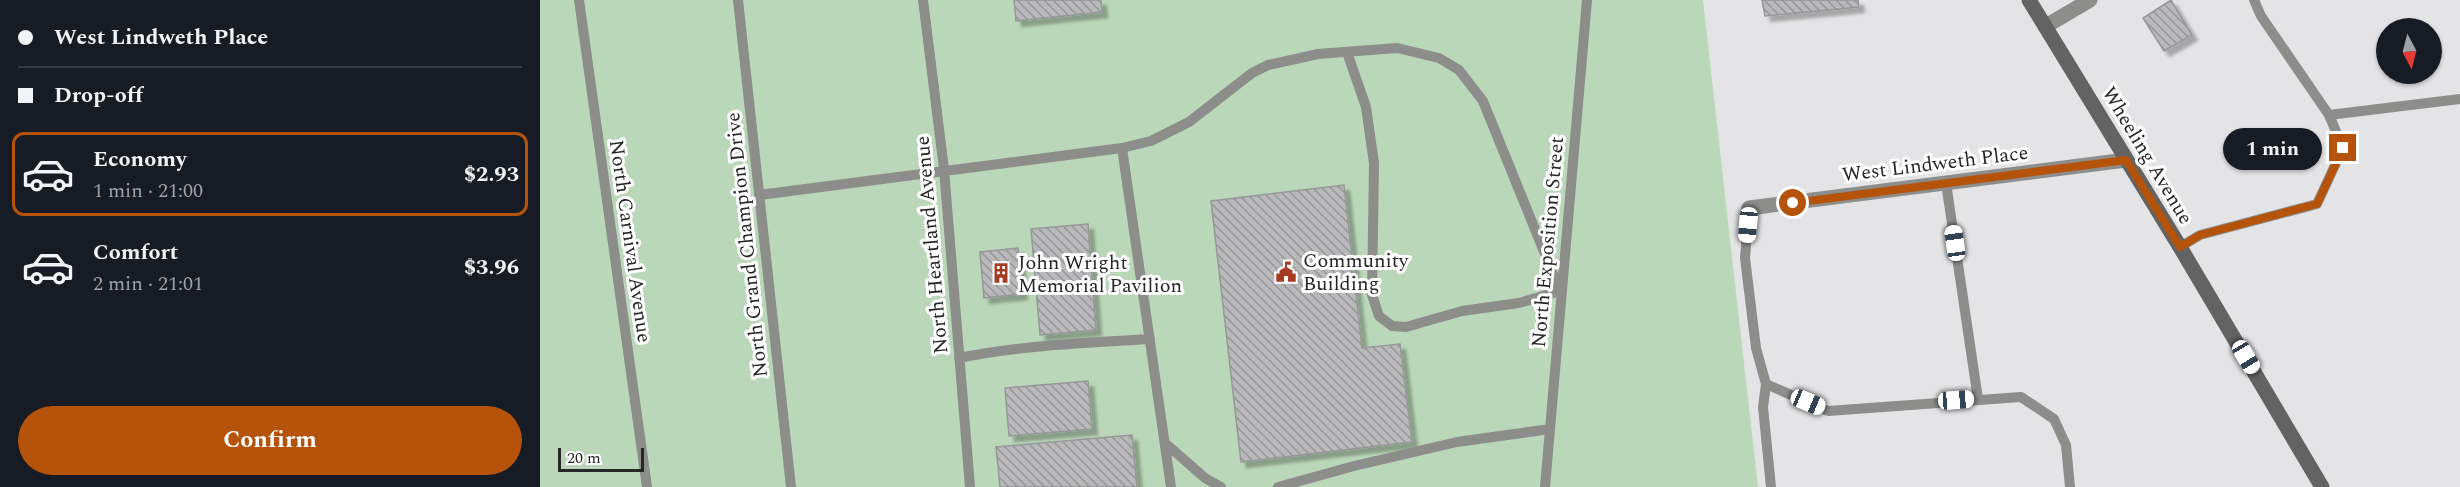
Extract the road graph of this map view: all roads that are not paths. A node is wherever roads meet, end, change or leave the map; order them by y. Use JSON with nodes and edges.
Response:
{"nodes":[{"id":1,"x":579,"y":0,"type":"edge"},
{"id":2,"x":738,"y":0,"type":"edge"},
{"id":3,"x":923,"y":0,"type":"edge"},
{"id":4,"x":1587,"y":0,"type":"edge"},
{"id":5,"x":2029,"y":0,"type":"edge"},
{"id":6,"x":2090,"y":0,"type":"edge"},
{"id":7,"x":2254,"y":0,"type":"edge"},
{"id":8,"x":2046,"y":26,"type":"junction"},
{"id":9,"x":1347,"y":52,"type":"junction"},
{"id":10,"x":2460,"y":99,"type":"edge"},
{"id":11,"x":2330,"y":115,"type":"junction"},
{"id":12,"x":1122,"y":148,"type":"junction"},
{"id":13,"x":2126,"y":160,"type":"junction"},
{"id":14,"x":944,"y":169,"type":"junction"},
{"id":15,"x":1946,"y":183,"type":"junction"},
{"id":16,"x":759,"y":195,"type":"junction"},
{"id":17,"x":1749,"y":208,"type":"joint"},
{"id":18,"x":2180,"y":247,"type":"junction"},
{"id":19,"x":1560,"y":291,"type":"junction"},
{"id":20,"x":1150,"y":339,"type":"junction"},
{"id":21,"x":959,"y":358,"type":"junction"},
{"id":22,"x":1766,"y":384,"type":"junction"},
{"id":23,"x":1978,"y":399,"type":"junction"},
{"id":24,"x":1550,"y":429,"type":"junction"},
{"id":25,"x":1165,"y":443,"type":"junction"},
{"id":26,"x":647,"y":487,"type":"edge"},
{"id":27,"x":791,"y":487,"type":"edge"},
{"id":28,"x":970,"y":487,"type":"edge"},
{"id":29,"x":1171,"y":487,"type":"edge"},
{"id":30,"x":1221,"y":487,"type":"edge"},
{"id":31,"x":1278,"y":487,"type":"edge"},
{"id":32,"x":1545,"y":487,"type":"edge"},
{"id":33,"x":1771,"y":487,"type":"edge"},
{"id":34,"x":2070,"y":487,"type":"edge"},
{"id":35,"x":2322,"y":487,"type":"edge"}],
"edges":[{"from":1,"to":26,"type":"lane","name":"North Carnival Avenue"},
{"from":2,"to":16,"type":"lane","name":"North Grand Champion Drive"},
{"from":3,"to":14,"type":"lane","name":"North Heartland Avenue"},
{"from":4,"to":19,"type":"lane","name":"North Exposition Street"},
{"from":5,"to":8,"type":"main road","name":"Wheeling Avenue"},
{"from":6,"to":8,"type":"street"},
{"from":7,"to":11,"type":"lane"},
{"from":8,"to":13,"type":"main road","name":"Wheeling Avenue"},
{"from":9,"to":12,"type":"lane"},
{"from":9,"to":19,"type":"lane"},
{"from":9,"to":19,"type":"lane"},
{"from":10,"to":11,"type":"lane"},
{"from":11,"to":18,"type":"lane"},
{"from":12,"to":14,"type":"lane"},
{"from":12,"to":20,"type":"lane"},
{"from":13,"to":15,"type":"street","name":"West Lindweth Place"},
{"from":13,"to":18,"type":"main road","name":"Wheeling Avenue"},
{"from":14,"to":16,"type":"lane"},
{"from":14,"to":21,"type":"lane","name":"North Heartland Avenue"},
{"from":15,"to":17,"type":"street","name":"West Lindweth Place"},
{"from":15,"to":23,"type":"lane"},
{"from":16,"to":27,"type":"lane","name":"North Grand Champion Drive"},
{"from":17,"to":22,"type":"lane"},
{"from":18,"to":35,"type":"main road","name":"Wheeling Avenue"},
{"from":19,"to":24,"type":"lane","name":"North Exposition Street"},
{"from":20,"to":21,"type":"lane"},
{"from":20,"to":25,"type":"lane"},
{"from":21,"to":28,"type":"lane","name":"North Heartland Avenue"},
{"from":22,"to":23,"type":"lane"},
{"from":22,"to":33,"type":"lane"},
{"from":23,"to":34,"type":"lane"},
{"from":24,"to":31,"type":"lane"},
{"from":24,"to":32,"type":"lane","name":"North Exposition Street"},
{"from":25,"to":29,"type":"lane"},
{"from":25,"to":30,"type":"lane"}]}
